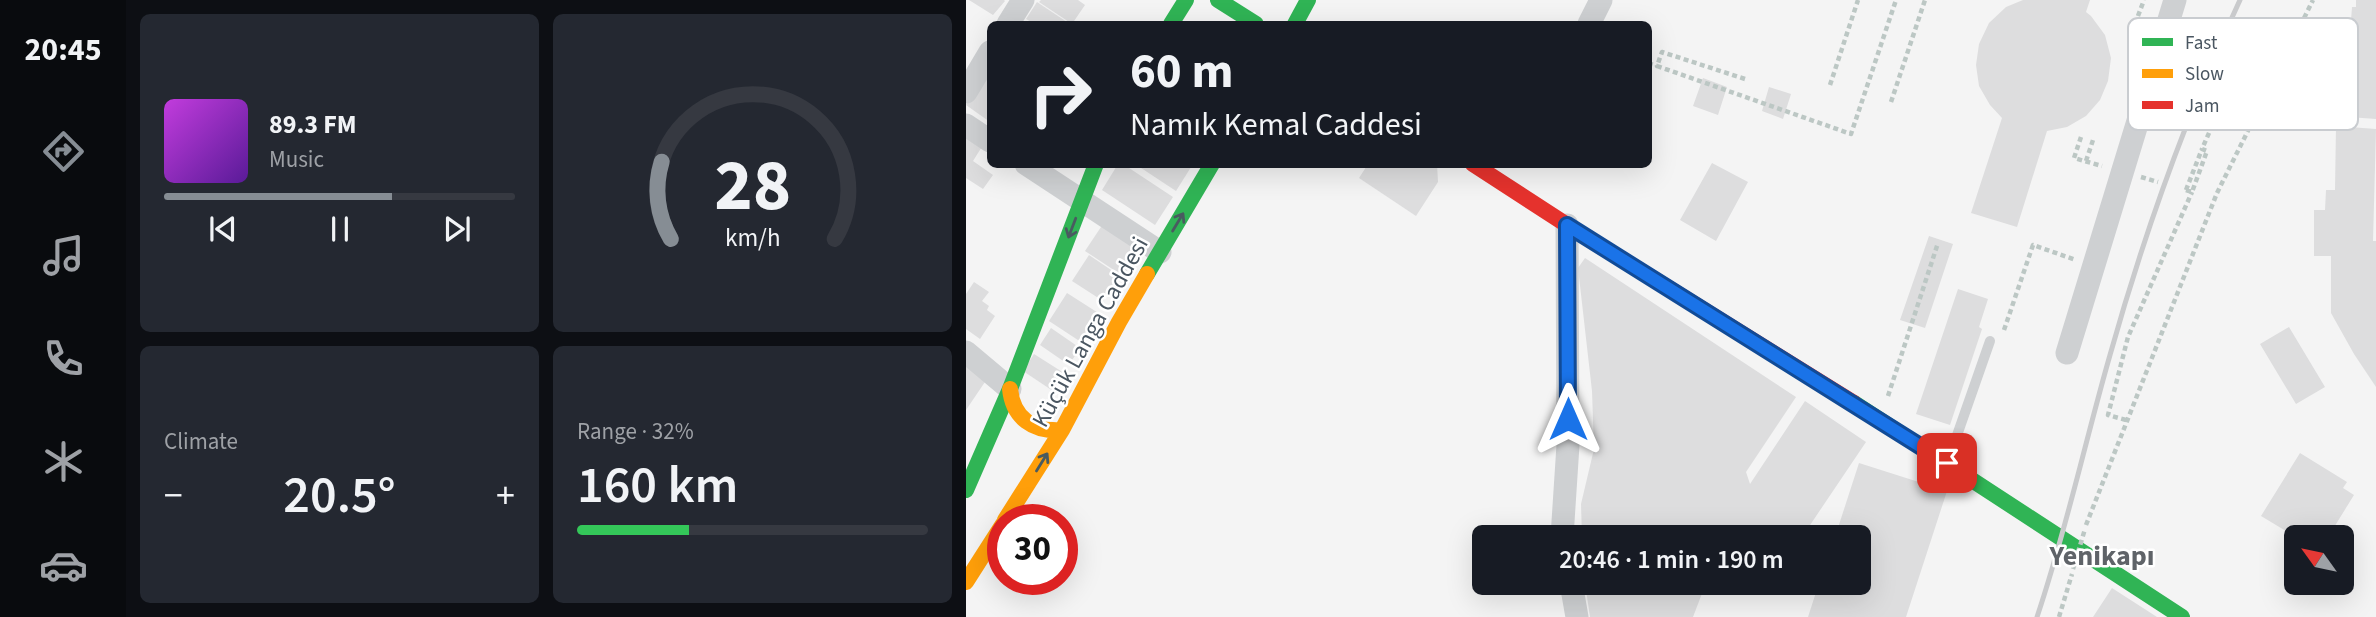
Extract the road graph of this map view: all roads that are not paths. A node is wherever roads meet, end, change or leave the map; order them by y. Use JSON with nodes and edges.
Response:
{"nodes":[{"id":1,"x":1023,"y":0,"type":"edge"},
{"id":2,"x":1186,"y":0,"type":"edge"},
{"id":3,"x":1218,"y":0,"type":"edge"},
{"id":4,"x":1308,"y":0,"type":"edge"},
{"id":5,"x":1601,"y":0,"type":"edge"},
{"id":6,"x":2175,"y":0,"type":"edge"},
{"id":7,"x":2170,"y":18,"type":"edge"},
{"id":8,"x":1010,"y":21,"type":"edge"},
{"id":9,"x":1173,"y":21,"type":"edge"},
{"id":10,"x":1251,"y":21,"type":"edge"},
{"id":11,"x":1297,"y":21,"type":"edge"},
{"id":12,"x":1590,"y":21,"type":"edge"},
{"id":13,"x":987,"y":57,"type":"edge"},
{"id":14,"x":966,"y":92,"type":"edge"},
{"id":15,"x":966,"y":125,"type":"edge"},
{"id":16,"x":2142,"y":130,"type":"edge"},
{"id":17,"x":987,"y":139,"type":"edge"},
{"id":18,"x":1032,"y":168,"type":"edge"},
{"id":19,"x":1095,"y":168,"type":"edge"},
{"id":20,"x":1210,"y":168,"type":"edge"},
{"id":21,"x":1503,"y":172,"type":"edge"},
{"id":22,"x":1082,"y":202,"type":"junction"},
{"id":23,"x":1567,"y":225,"type":"junction"},
{"id":24,"x":1160,"y":252,"type":"junction"},
{"id":25,"x":1990,"y":341,"type":"dead end"},
{"id":26,"x":966,"y":352,"type":"edge"},
{"id":27,"x":2067,"y":353,"type":"dead end"},
{"id":28,"x":1010,"y":389,"type":"junction"},
{"id":29,"x":1062,"y":430,"type":"junction"},
{"id":30,"x":1947,"y":463,"type":"junction"},
{"id":31,"x":966,"y":490,"type":"edge"},
{"id":32,"x":1015,"y":504,"type":"edge"},
{"id":33,"x":1563,"y":525,"type":"edge"},
{"id":34,"x":987,"y":549,"type":"edge"},
{"id":35,"x":966,"y":582,"type":"edge"},
{"id":36,"x":1572,"y":595,"type":"edge"},
{"id":37,"x":1577,"y":617,"type":"edge"},
{"id":38,"x":2182,"y":617,"type":"edge"}],
"edges":[{"from":1,"to":8,"type":"street"},
{"from":2,"to":9,"type":"street"},
{"from":3,"to":10,"type":"street"},
{"from":4,"to":11,"type":"street"},
{"from":5,"to":12,"type":"street"},
{"from":6,"to":7,"type":"street"},
{"from":13,"to":14,"type":"street"},
{"from":15,"to":17,"type":"street"},
{"from":16,"to":27,"type":"street"},
{"from":18,"to":22,"type":"street"},
{"from":19,"to":22,"type":"street"},
{"from":24,"to":20,"type":"street","name":"Küçük Langa Caddesi","one_way":true},
{"from":21,"to":23,"type":"street"},
{"from":22,"to":24,"type":"street"},
{"from":22,"to":28,"type":"street","one_way":true},
{"from":23,"to":30,"type":"street"},
{"from":23,"to":33,"type":"street"},
{"from":24,"to":29,"type":"street","name":"Küçük Langa Caddesi"},
{"from":25,"to":30,"type":"lane"},
{"from":26,"to":28,"type":"street"},
{"from":28,"to":29,"type":"street"},
{"from":28,"to":31,"type":"street"},
{"from":32,"to":29,"type":"street","name":"Küçük Langa Caddesi","one_way":true},
{"from":30,"to":38,"type":"street"},
{"from":34,"to":35,"type":"street","name":"Küçük Langa Caddesi"},
{"from":36,"to":37,"type":"street"}]}
